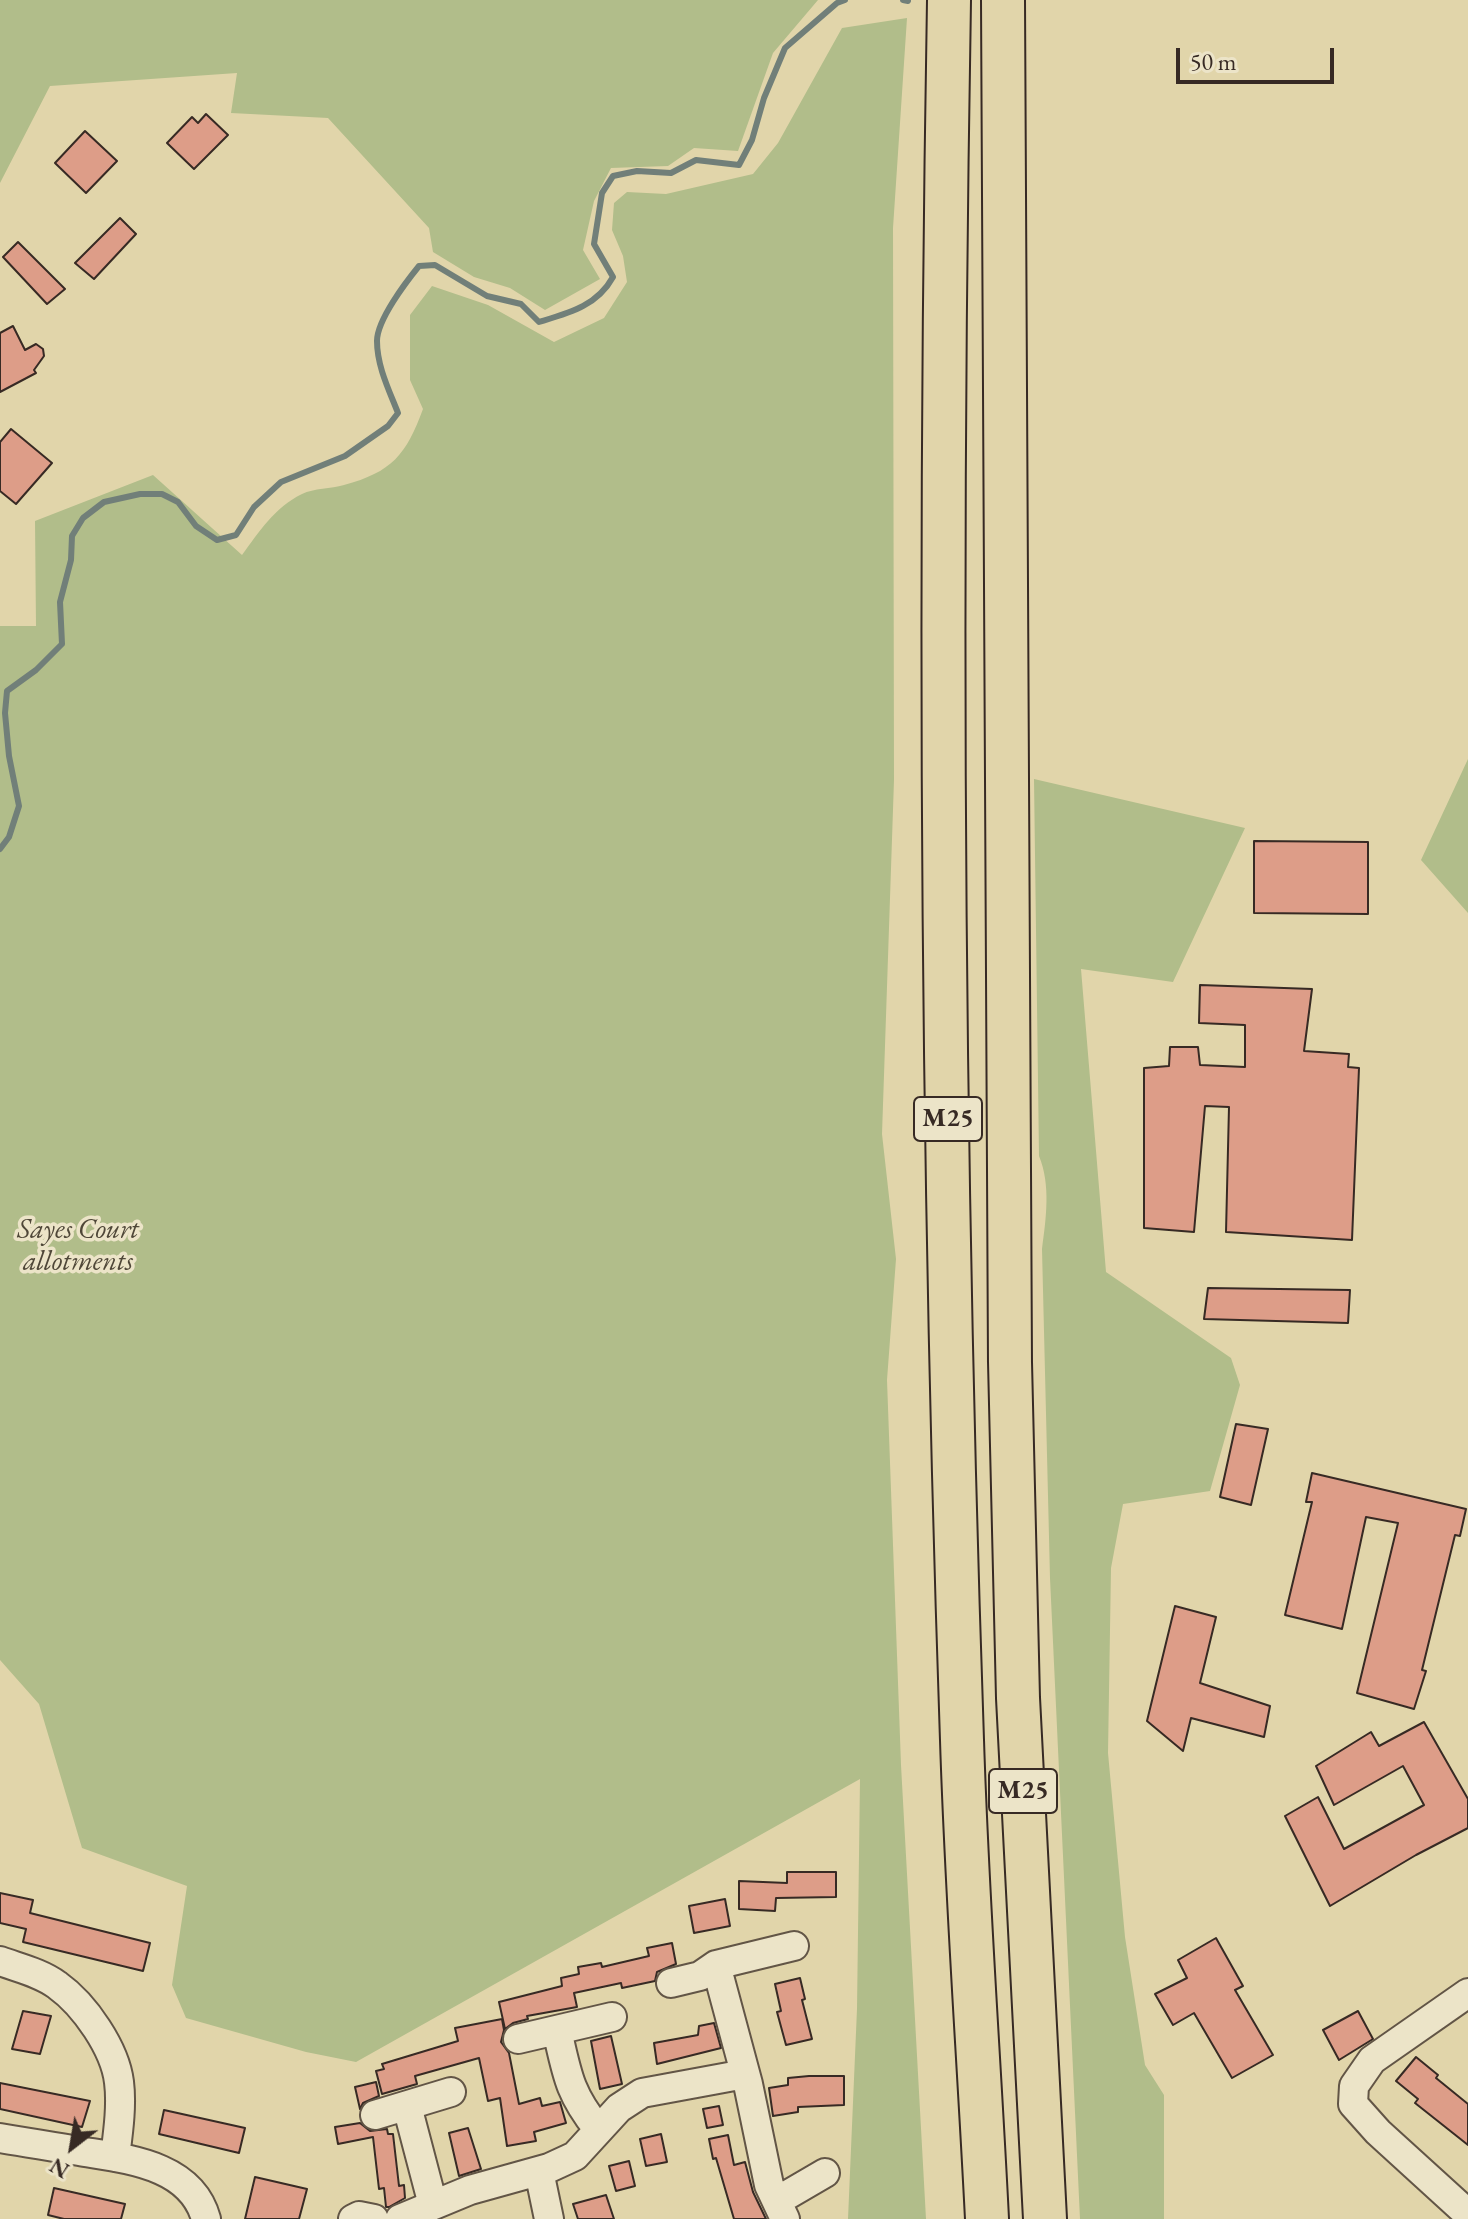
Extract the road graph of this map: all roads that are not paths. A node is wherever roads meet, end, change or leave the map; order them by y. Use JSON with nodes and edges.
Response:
{"nodes":[{"id":1,"x":948,"y":9,"type":"edge"},
{"id":2,"x":1003,"y":10,"type":"edge"},
{"id":3,"x":794,"y":1946,"type":"dead end"},
{"id":4,"x":0,"y":1961,"type":"edge"},
{"id":5,"x":716,"y":1965,"type":"junction"},
{"id":6,"x":671,"y":1983,"type":"dead end"},
{"id":7,"x":1468,"y":1993,"type":"edge"},
{"id":8,"x":612,"y":2017,"type":"dead end"},
{"id":9,"x":557,"y":2030,"type":"junction"},
{"id":10,"x":518,"y":2039,"type":"dead end"},
{"id":11,"x":745,"y":2074,"type":"junction"},
{"id":12,"x":451,"y":2092,"type":"dead end"},
{"id":13,"x":407,"y":2106,"type":"junction"},
{"id":14,"x":375,"y":2115,"type":"dead end"},
{"id":15,"x":598,"y":2129,"type":"junction"},
{"id":16,"x":0,"y":2138,"type":"edge"},
{"id":17,"x":115,"y":2157,"type":"junction"},
{"id":18,"x":539,"y":2171,"type":"junction"},
{"id":19,"x":825,"y":2173,"type":"dead end"},
{"id":20,"x":433,"y":2205,"type":"junction"},
{"id":21,"x":781,"y":2210,"type":"edge"},
{"id":22,"x":1468,"y":2214,"type":"edge"},
{"id":23,"x":206,"y":2219,"type":"edge"},
{"id":24,"x":353,"y":2219,"type":"edge"},
{"id":25,"x":374,"y":2219,"type":"edge"},
{"id":26,"x":400,"y":2219,"type":"edge"},
{"id":27,"x":549,"y":2219,"type":"edge"},
{"id":28,"x":987,"y":2219,"type":"edge"},
{"id":29,"x":1045,"y":2219,"type":"edge"}],
"edges":[{"from":1,"to":28,"type":"highway","number":"M25"},
{"from":2,"to":29,"type":"highway","number":"M25"},
{"from":3,"to":5,"type":"street"},
{"from":4,"to":17,"type":"street"},
{"from":5,"to":6,"type":"street"},
{"from":5,"to":11,"type":"street"},
{"from":7,"to":22,"type":"street"},
{"from":8,"to":9,"type":"street"},
{"from":9,"to":10,"type":"street"},
{"from":9,"to":15,"type":"street"},
{"from":11,"to":15,"type":"street"},
{"from":11,"to":21,"type":"street"},
{"from":12,"to":13,"type":"street"},
{"from":13,"to":14,"type":"street"},
{"from":13,"to":20,"type":"street"},
{"from":15,"to":18,"type":"street"},
{"from":16,"to":17,"type":"street"},
{"from":17,"to":23,"type":"street"},
{"from":18,"to":20,"type":"street"},
{"from":18,"to":27,"type":"street"},
{"from":19,"to":21,"type":"street"},
{"from":20,"to":26,"type":"street"},
{"from":24,"to":25,"type":"street"}]}
